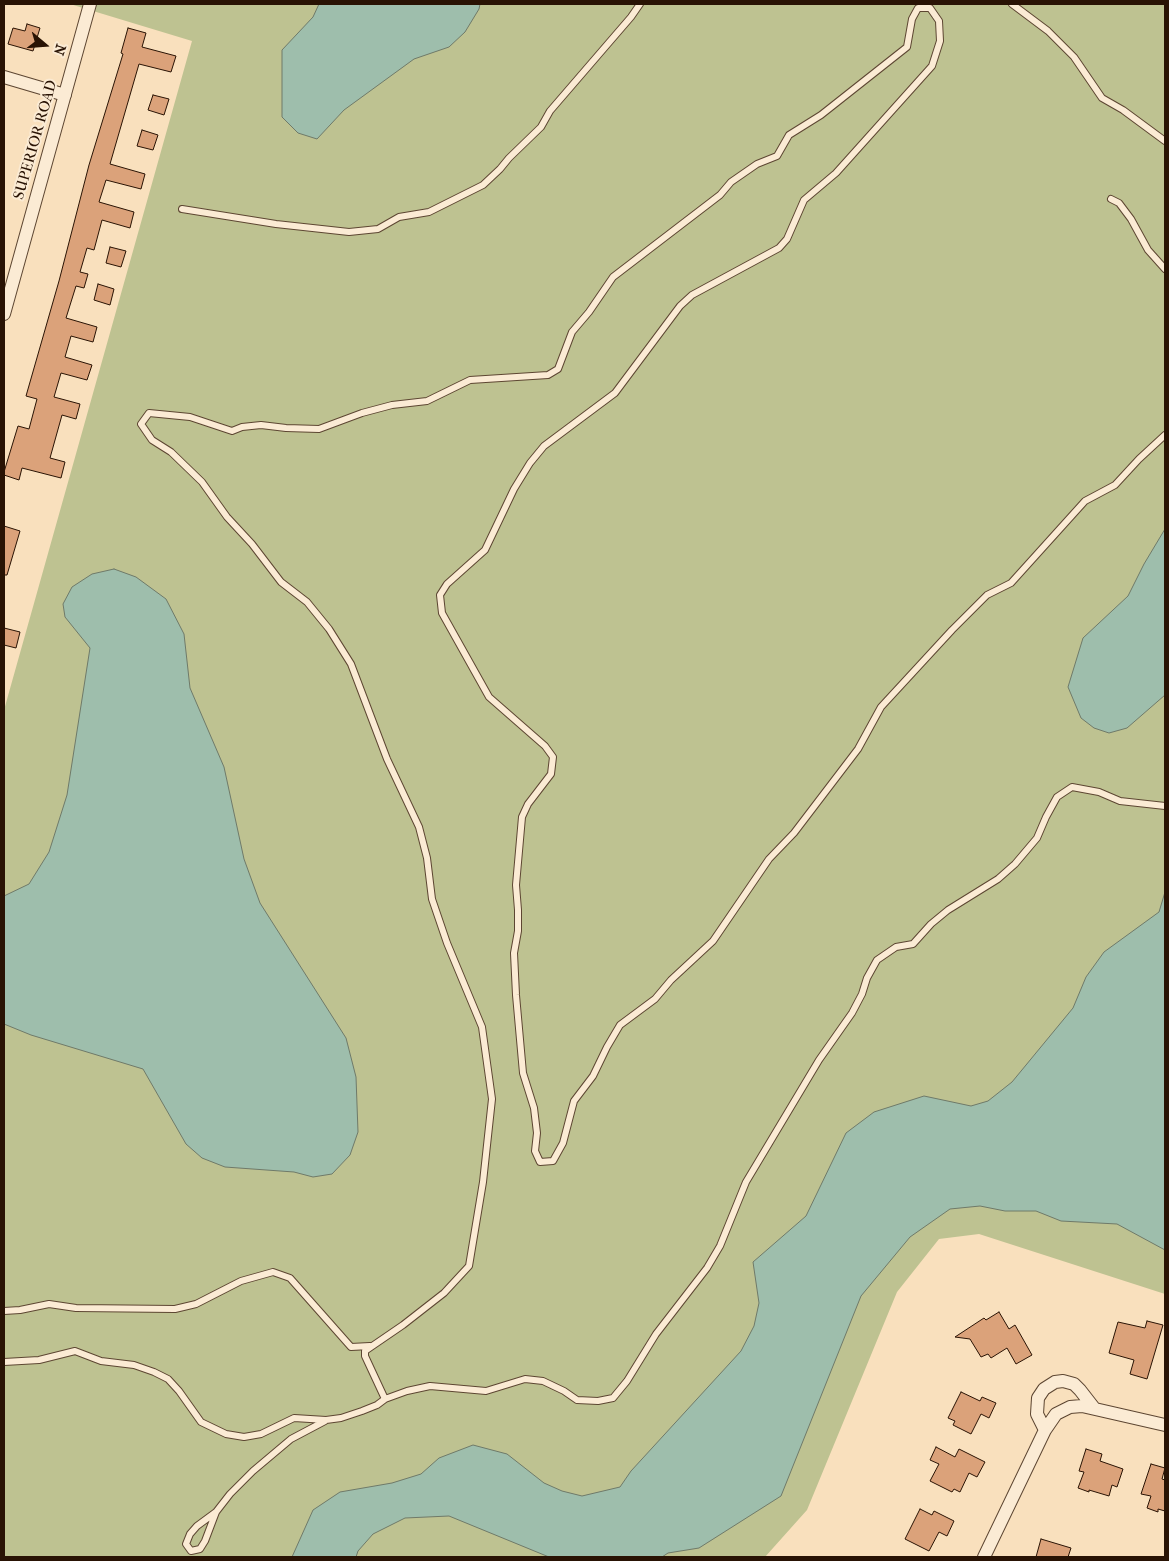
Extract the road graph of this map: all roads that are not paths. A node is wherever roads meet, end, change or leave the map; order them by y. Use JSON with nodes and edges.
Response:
{"nodes":[{"id":1,"x":90,"y":4,"type":"edge"},
{"id":2,"x":640,"y":4,"type":"edge"},
{"id":3,"x":1012,"y":4,"type":"edge"},
{"id":4,"x":4,"y":77,"type":"edge"},
{"id":5,"x":65,"y":95,"type":"junction"},
{"id":6,"x":1165,"y":141,"type":"edge"},
{"id":7,"x":1111,"y":198,"type":"dead end"},
{"id":8,"x":182,"y":209,"type":"dead end"},
{"id":9,"x":1165,"y":268,"type":"edge"},
{"id":10,"x":4,"y":314,"type":"edge"},
{"id":11,"x":1165,"y":435,"type":"edge"},
{"id":12,"x":1165,"y":806,"type":"edge"},
{"id":13,"x":4,"y":1311,"type":"edge"},
{"id":14,"x":372,"y":1346,"type":"junction"},
{"id":15,"x":4,"y":1362,"type":"edge"},
{"id":16,"x":385,"y":1399,"type":"junction"},
{"id":17,"x":1094,"y":1408,"type":"junction"},
{"id":18,"x":326,"y":1420,"type":"junction"},
{"id":19,"x":1165,"y":1425,"type":"edge"},
{"id":20,"x":1045,"y":1430,"type":"junction"},
{"id":21,"x":216,"y":1512,"type":"junction"},
{"id":22,"x":984,"y":1557,"type":"edge"}],
"edges":[{"from":1,"to":5,"type":"street","name":"SUPERIOR ROAD"},
{"from":2,"to":8,"type":"lane"},
{"from":3,"to":6,"type":"lane"},
{"from":4,"to":5,"type":"street"},
{"from":5,"to":10,"type":"street","name":"SUPERIOR ROAD"},
{"from":7,"to":9,"type":"lane"},
{"from":11,"to":14,"type":"lane"},
{"from":12,"to":16,"type":"lane"},
{"from":13,"to":14,"type":"lane"},
{"from":14,"to":16,"type":"lane"},
{"from":15,"to":18,"type":"lane"},
{"from":16,"to":18,"type":"lane"},
{"from":17,"to":19,"type":"street"},
{"from":17,"to":20,"type":"street"},
{"from":17,"to":20,"type":"street"},
{"from":18,"to":21,"type":"lane"},
{"from":20,"to":22,"type":"street"},
{"from":21,"to":21,"type":"lane"}]}
